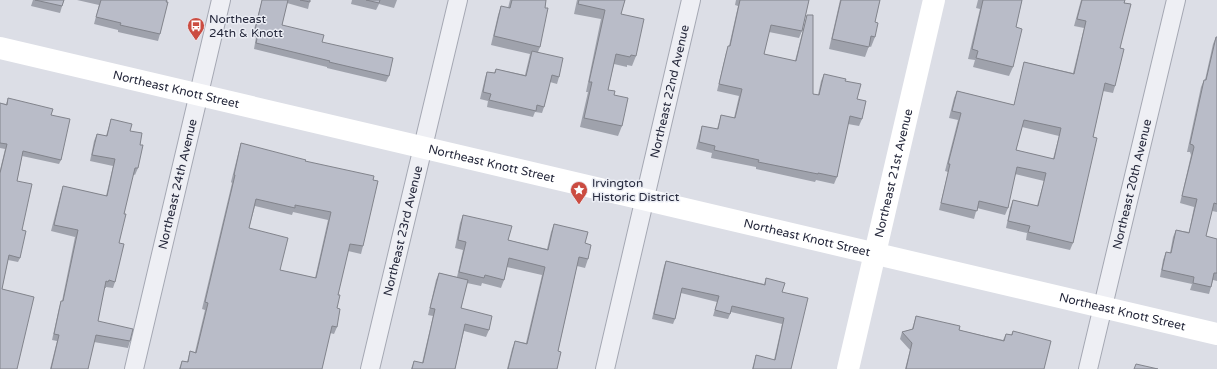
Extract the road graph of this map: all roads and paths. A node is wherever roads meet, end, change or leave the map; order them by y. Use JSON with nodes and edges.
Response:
{"nodes":[{"id":1,"x":221,"y":0,"type":"edge"},
{"id":2,"x":458,"y":0,"type":"edge"},
{"id":3,"x":691,"y":0,"type":"edge"},
{"id":4,"x":934,"y":0,"type":"edge"},
{"id":5,"x":1176,"y":0,"type":"edge"},
{"id":6,"x":0,"y":48,"type":"edge"},
{"id":7,"x":198,"y":94,"type":"junction"},
{"id":8,"x":423,"y":147,"type":"junction"},
{"id":9,"x":644,"y":200,"type":"junction"},
{"id":10,"x":876,"y":253,"type":"junction"},
{"id":11,"x":1103,"y":307,"type":"junction"},
{"id":12,"x":1217,"y":334,"type":"edge"},
{"id":13,"x":134,"y":369,"type":"edge"},
{"id":14,"x":370,"y":369,"type":"edge"},
{"id":15,"x":604,"y":369,"type":"edge"},
{"id":16,"x":848,"y":369,"type":"edge"},
{"id":17,"x":1088,"y":369,"type":"edge"}],
"edges":[{"from":1,"to":7,"type":"street","name":"Northeast 24th Avenue"},
{"from":2,"to":8,"type":"street","name":"Northeast 23rd Avenue"},
{"from":3,"to":9,"type":"street","name":"Northeast 22nd Avenue"},
{"from":4,"to":10,"type":"street","name":"Northeast 21st Avenue"},
{"from":5,"to":11,"type":"street","name":"Northeast 20th Avenue"},
{"from":6,"to":7,"type":"street","name":"Northeast Knott Street"},
{"from":7,"to":8,"type":"street","name":"Northeast Knott Street"},
{"from":7,"to":13,"type":"street","name":"Northeast 24th Avenue"},
{"from":8,"to":9,"type":"street","name":"Northeast Knott Street"},
{"from":8,"to":14,"type":"street","name":"Northeast 23rd Avenue"},
{"from":9,"to":10,"type":"street","name":"Northeast Knott Street"},
{"from":9,"to":15,"type":"street","name":"Northeast 22nd Avenue"},
{"from":10,"to":11,"type":"street","name":"Northeast Knott Street"},
{"from":10,"to":16,"type":"street","name":"Northeast 21st Avenue"},
{"from":11,"to":12,"type":"street","name":"Northeast Knott Street"},
{"from":11,"to":17,"type":"street","name":"Northeast 20th Avenue"}]}
